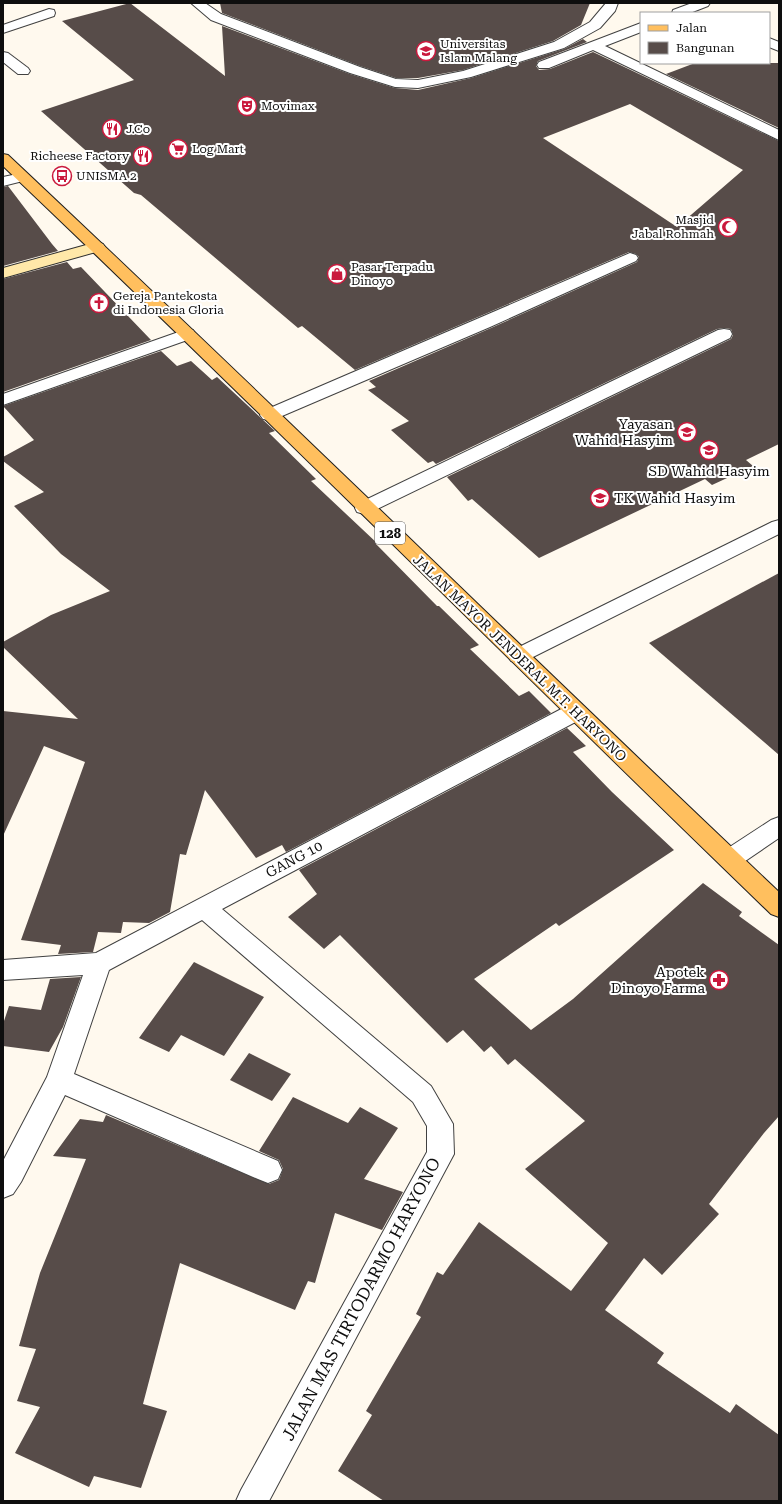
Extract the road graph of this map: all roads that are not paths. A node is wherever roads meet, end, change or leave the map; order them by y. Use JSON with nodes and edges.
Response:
{"nodes":[{"id":1,"x":197,"y":3,"type":"edge"},
{"id":2,"x":612,"y":3,"type":"edge"},
{"id":3,"x":700,"y":5,"type":"edge"},
{"id":4,"x":681,"y":12,"type":"edge"},
{"id":5,"x":49,"y":13,"type":"dead end"},
{"id":6,"x":640,"y":27,"type":"edge"},
{"id":7,"x":3,"y":29,"type":"edge"},
{"id":8,"x":595,"y":46,"type":"junction"},
{"id":9,"x":3,"y":56,"type":"edge"},
{"id":10,"x":544,"y":65,"type":"dead end"},
{"id":11,"x":23,"y":71,"type":"dead end"},
{"id":12,"x":779,"y":136,"type":"edge"},
{"id":13,"x":3,"y":158,"type":"edge"},
{"id":14,"x":22,"y":176,"type":"junction"},
{"id":15,"x":3,"y":182,"type":"edge"},
{"id":16,"x":97,"y":247,"type":"junction"},
{"id":17,"x":630,"y":258,"type":"dead end"},
{"id":18,"x":3,"y":273,"type":"edge"},
{"id":19,"x":187,"y":334,"type":"junction"},
{"id":20,"x":724,"y":334,"type":"dead end"},
{"id":21,"x":3,"y":400,"type":"edge"},
{"id":22,"x":269,"y":415,"type":"junction"},
{"id":23,"x":364,"y":508,"type":"junction"},
{"id":24,"x":779,"y":526,"type":"edge"},
{"id":25,"x":518,"y":656,"type":"junction"},
{"id":26,"x":575,"y":712,"type":"junction"},
{"id":27,"x":779,"y":826,"type":"edge"},
{"id":28,"x":730,"y":858,"type":"junction"},
{"id":29,"x":203,"y":907,"type":"junction"},
{"id":30,"x":779,"y":907,"type":"edge"},
{"id":31,"x":99,"y":963,"type":"junction"},
{"id":32,"x":3,"y":970,"type":"edge"},
{"id":33,"x":59,"y":1080,"type":"junction"},
{"id":34,"x":268,"y":1170,"type":"dead end"},
{"id":35,"x":3,"y":1185,"type":"edge"},
{"id":36,"x":252,"y":1501,"type":"edge"}],
"edges":[{"from":1,"to":2,"type":"street"},
{"from":3,"to":4,"type":"street"},
{"from":5,"to":7,"type":"street"},
{"from":6,"to":8,"type":"street"},
{"from":8,"to":10,"type":"street"},
{"from":8,"to":12,"type":"street"},
{"from":9,"to":11,"type":"street"},
{"from":13,"to":14,"type":"main road","name":"JALAN MAYOR JENDERAL M.T. HARYONO","number":"128"},
{"from":14,"to":15,"type":"street"},
{"from":14,"to":16,"type":"main road","name":"JALAN MAYOR JENDERAL M.T. HARYONO","number":"128"},
{"from":16,"to":18,"type":"main road"},
{"from":16,"to":19,"type":"main road","name":"JALAN MAYOR JENDERAL M.T. HARYONO","number":"128"},
{"from":17,"to":22,"type":"street"},
{"from":19,"to":21,"type":"street"},
{"from":19,"to":22,"type":"main road","name":"JALAN MAYOR JENDERAL M.T. HARYONO","number":"128"},
{"from":20,"to":23,"type":"street"},
{"from":22,"to":23,"type":"main road","name":"JALAN MAYOR JENDERAL M.T. HARYONO","number":"128"},
{"from":23,"to":25,"type":"main road","name":"JALAN MAYOR JENDERAL M.T. HARYONO","number":"128"},
{"from":24,"to":25,"type":"street"},
{"from":25,"to":26,"type":"main road","name":"JALAN MAYOR JENDERAL M.T. HARYONO","number":"128"},
{"from":26,"to":28,"type":"main road","name":"JALAN MAYOR JENDERAL M.T. HARYONO","number":"128"},
{"from":26,"to":29,"type":"street","name":"GANG 10"},
{"from":27,"to":28,"type":"street"},
{"from":28,"to":30,"type":"main road","name":"JALAN MAYOR JENDERAL M.T. HARYONO","number":"128"},
{"from":29,"to":31,"type":"street","name":"GANG 10"},
{"from":29,"to":36,"type":"street","name":"JALAN MAS TIRTODARMO HARYONO"},
{"from":31,"to":32,"type":"street","name":"GANG 10"},
{"from":31,"to":33,"type":"street"},
{"from":33,"to":34,"type":"street"},
{"from":33,"to":35,"type":"street"}]}
